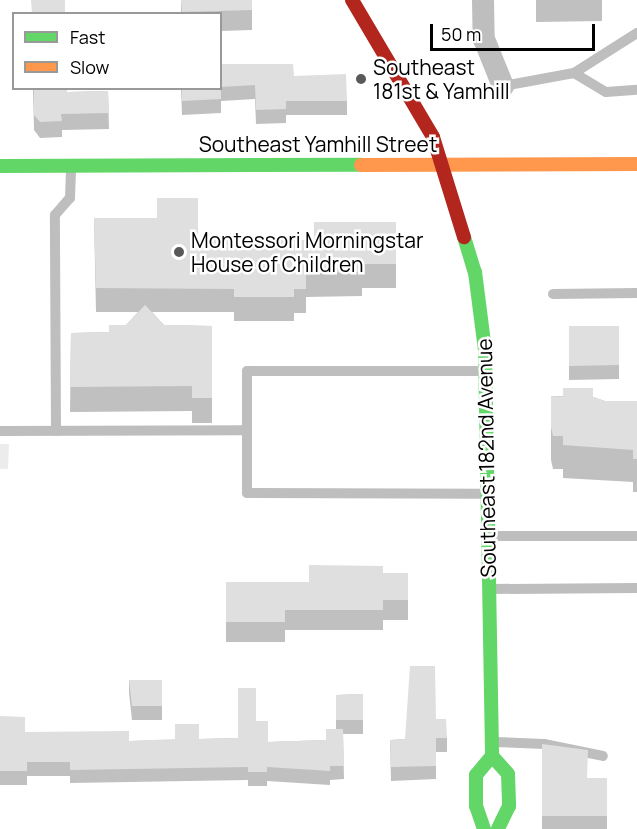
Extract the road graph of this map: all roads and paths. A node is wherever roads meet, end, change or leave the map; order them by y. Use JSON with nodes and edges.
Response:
{"nodes":[{"id":1,"x":352,"y":0,"type":"edge"},
{"id":2,"x":483,"y":0,"type":"edge"},
{"id":3,"x":637,"y":33,"type":"edge"},
{"id":4,"x":574,"y":73,"type":"junction"},
{"id":5,"x":503,"y":86,"type":"joint"},
{"id":6,"x":637,"y":90,"type":"edge"},
{"id":7,"x":637,"y":164,"type":"edge"},
{"id":8,"x":444,"y":165,"type":"junction"},
{"id":9,"x":0,"y":166,"type":"edge"},
{"id":10,"x":71,"y":166,"type":"junction"},
{"id":11,"x":637,"y":293,"type":"edge"},
{"id":12,"x":553,"y":294,"type":"dead end"},
{"id":13,"x":485,"y":371,"type":"junction"},
{"id":14,"x":0,"y":430,"type":"edge"},
{"id":15,"x":56,"y":430,"type":"junction"},
{"id":16,"x":247,"y":430,"type":"junction"},
{"id":17,"x":486,"y":494,"type":"junction"},
{"id":18,"x":488,"y":536,"type":"junction"},
{"id":19,"x":637,"y":536,"type":"edge"},
{"id":20,"x":637,"y":588,"type":"edge"},
{"id":21,"x":489,"y":589,"type":"junction"},
{"id":22,"x":491,"y":749,"type":"junction"},
{"id":23,"x":603,"y":756,"type":"dead end"},
{"id":24,"x":484,"y":829,"type":"edge"},
{"id":25,"x":498,"y":829,"type":"edge"}],
"edges":[{"from":1,"to":8,"type":"main road","name":"Southeast 182nd Avenue"},
{"from":2,"to":5,"type":"street"},
{"from":3,"to":4,"type":"lane"},
{"from":4,"to":5,"type":"lane"},
{"from":4,"to":6,"type":"lane"},
{"from":7,"to":8,"type":"main road","name":"Southeast Yamhill Street"},
{"from":8,"to":10,"type":"main road","name":"Southeast Yamhill Street"},
{"from":8,"to":13,"type":"main road","name":"Southeast 182nd Avenue"},
{"from":9,"to":10,"type":"main road","name":"Southeast Yamhill Street"},
{"from":10,"to":15,"type":"lane"},
{"from":11,"to":12,"type":"lane"},
{"from":13,"to":16,"type":"lane"},
{"from":13,"to":17,"type":"main road","name":"Southeast 182nd Avenue"},
{"from":14,"to":15,"type":"lane"},
{"from":15,"to":16,"type":"lane"},
{"from":16,"to":17,"type":"lane"},
{"from":17,"to":18,"type":"main road","name":"Southeast 182nd Avenue"},
{"from":18,"to":19,"type":"lane"},
{"from":18,"to":21,"type":"main road","name":"Southeast 182nd Avenue"},
{"from":20,"to":21,"type":"lane"},
{"from":21,"to":22,"type":"main road","name":"Southeast 182nd Avenue"},
{"from":22,"to":23,"type":"lane"},
{"from":22,"to":24,"type":"main road"},
{"from":22,"to":25,"type":"main road"}]}
